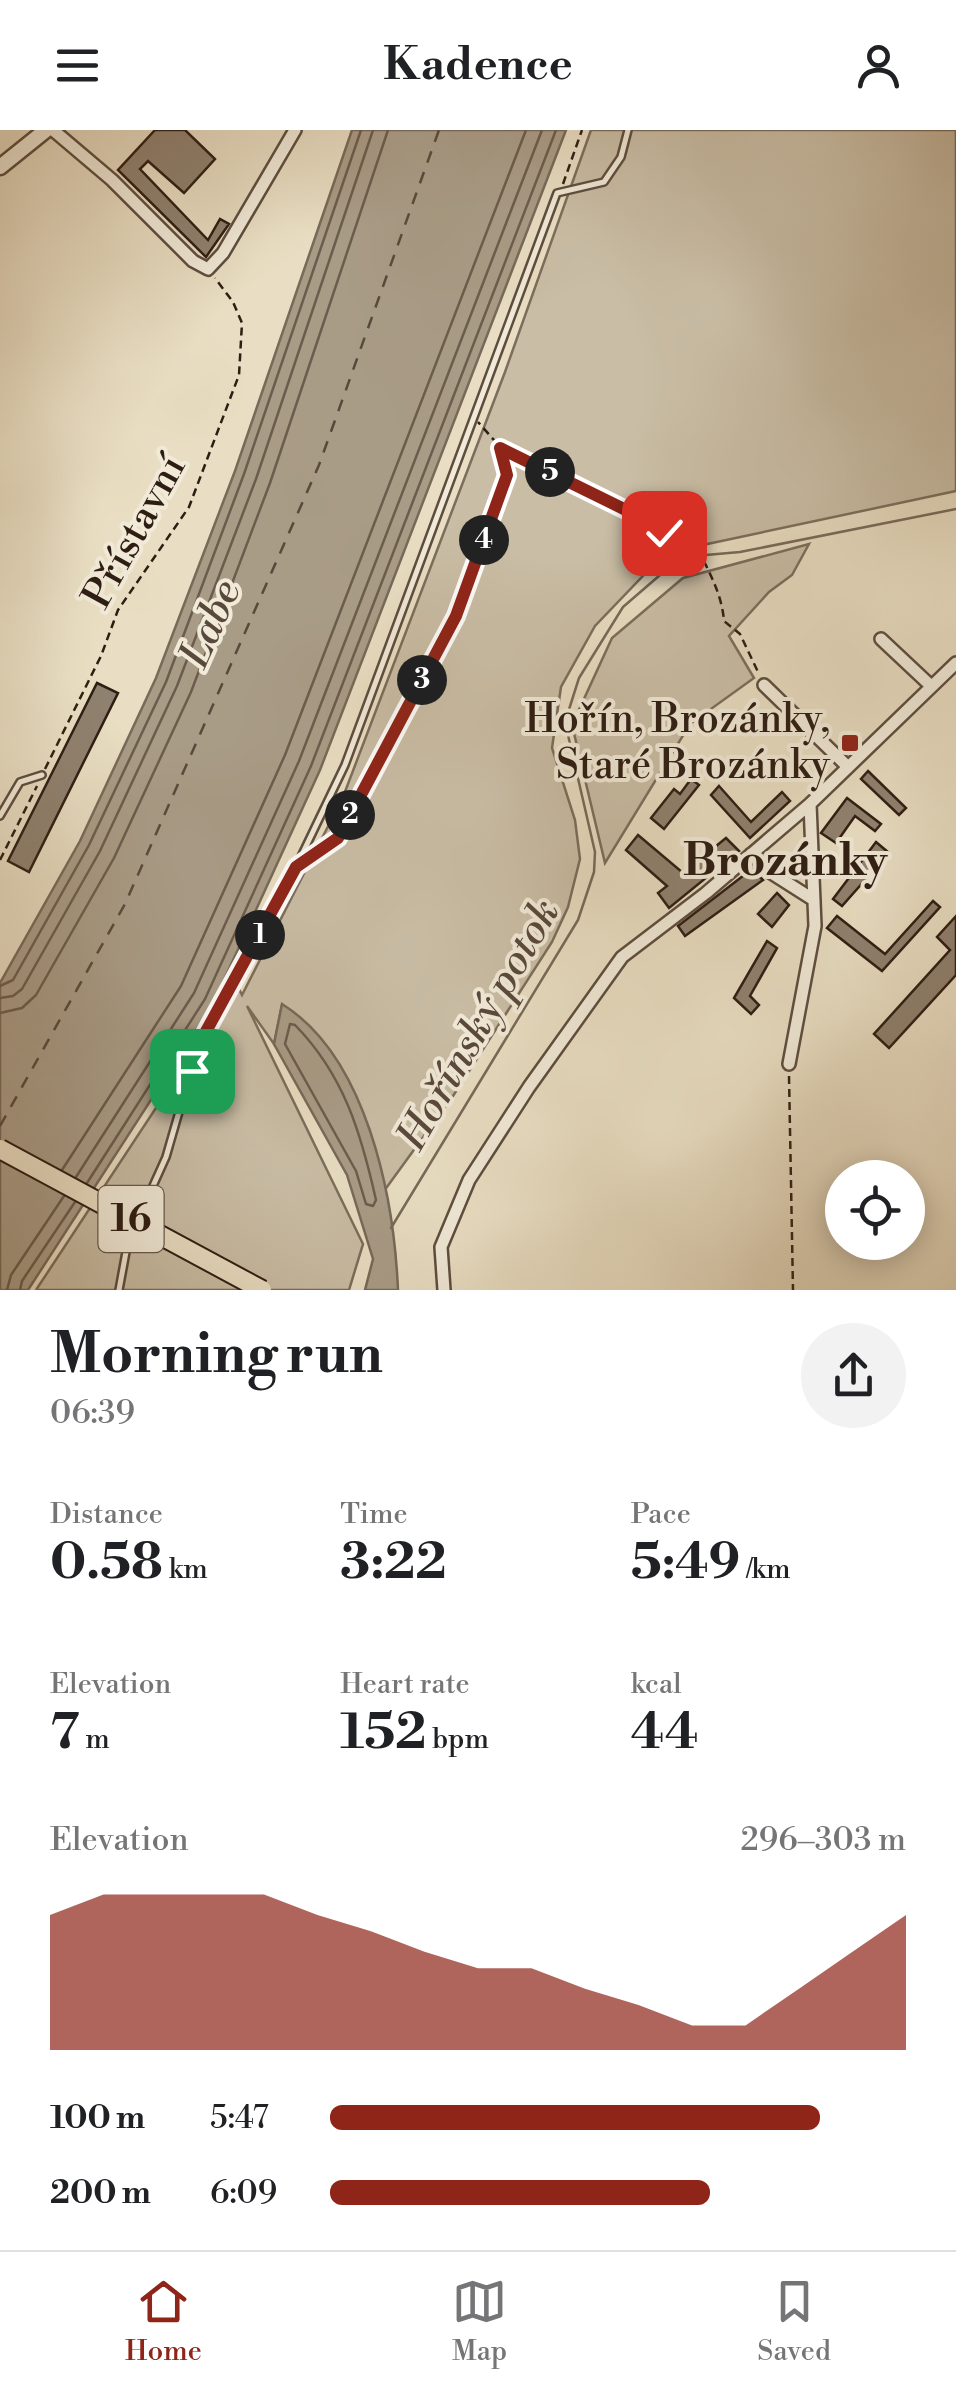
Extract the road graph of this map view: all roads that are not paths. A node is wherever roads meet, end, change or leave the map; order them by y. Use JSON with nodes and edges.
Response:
{"nodes":[{"id":1,"x":49,"y":130,"type":"edge"},
{"id":2,"x":295,"y":130,"type":"edge"},
{"id":3,"x":628,"y":130,"type":"edge"},
{"id":4,"x":0,"y":167,"type":"edge"},
{"id":5,"x":881,"y":638,"type":"dead end"},
{"id":6,"x":956,"y":663,"type":"edge"},
{"id":7,"x":764,"y":685,"type":"road end"},
{"id":8,"x":930,"y":685,"type":"junction"},
{"id":9,"x":848,"y":767,"type":"junction"},
{"id":10,"x":42,"y":775,"type":"road end"},
{"id":11,"x":810,"y":804,"type":"junction"},
{"id":12,"x":0,"y":816,"type":"edge"},
{"id":13,"x":752,"y":854,"type":"junction"},
{"id":14,"x":814,"y":900,"type":"junction"},
{"id":15,"x":789,"y":1064,"type":"road end"},
{"id":16,"x":0,"y":1148,"type":"edge"},
{"id":17,"x":119,"y":1290,"type":"edge"},
{"id":18,"x":262,"y":1290,"type":"edge"},
{"id":19,"x":444,"y":1290,"type":"edge"}],
"edges":[{"from":1,"to":2,"type":"street"},
{"from":1,"to":4,"type":"street"},
{"from":3,"to":17,"type":"lane"},
{"from":5,"to":8,"type":"street"},
{"from":6,"to":8,"type":"street"},
{"from":7,"to":9,"type":"street"},
{"from":8,"to":9,"type":"street"},
{"from":9,"to":11,"type":"street"},
{"from":10,"to":12,"type":"lane"},
{"from":11,"to":13,"type":"street"},
{"from":11,"to":14,"type":"street"},
{"from":13,"to":14,"type":"street"},
{"from":13,"to":19,"type":"street"},
{"from":14,"to":15,"type":"street"},
{"from":16,"to":18,"type":"main road","number":"16","bridge":true}]}
